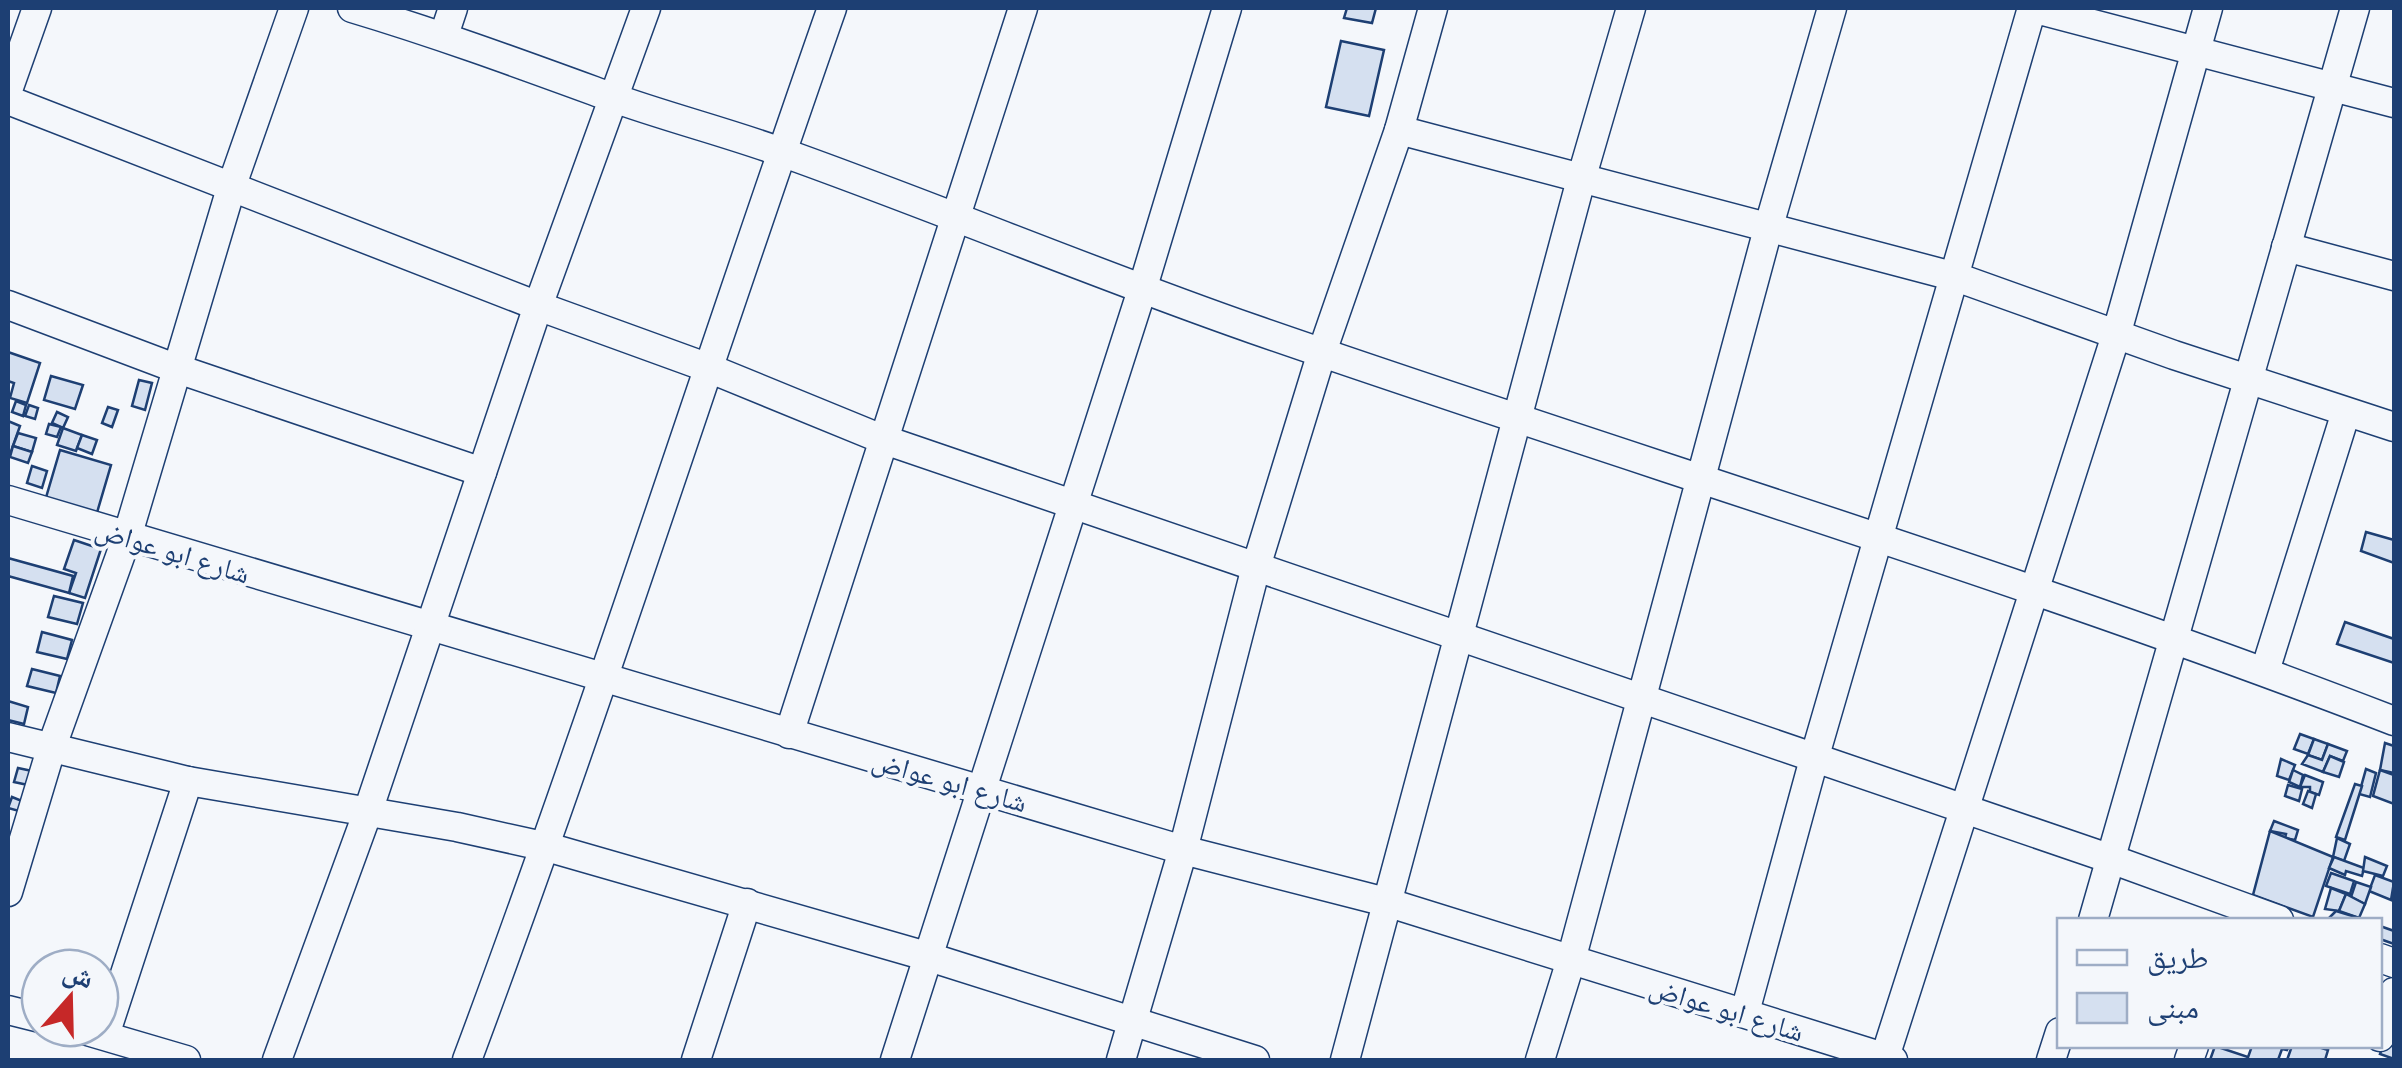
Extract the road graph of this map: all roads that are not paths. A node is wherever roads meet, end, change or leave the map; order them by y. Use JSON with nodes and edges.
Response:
{"nodes":[{"id":1,"x":37,"y":8,"type":"edge"},
{"id":2,"x":294,"y":8,"type":"edge"},
{"id":3,"x":352,"y":8,"type":"edge"},
{"id":4,"x":452,"y":8,"type":"edge"},
{"id":5,"x":646,"y":8,"type":"edge"},
{"id":6,"x":832,"y":8,"type":"edge"},
{"id":7,"x":1023,"y":8,"type":"edge"},
{"id":8,"x":1226,"y":8,"type":"edge"},
{"id":9,"x":1433,"y":8,"type":"edge"},
{"id":10,"x":1631,"y":8,"type":"edge"},
{"id":11,"x":1832,"y":8,"type":"edge"},
{"id":12,"x":2208,"y":8,"type":"edge"},
{"id":13,"x":2355,"y":8,"type":"edge"},
{"id":14,"x":444,"y":35,"type":"junction"},
{"id":15,"x":2198,"y":53,"type":"junction"},
{"id":16,"x":2333,"y":86,"type":"junction"},
{"id":17,"x":8,"y":90,"type":"edge"},
{"id":18,"x":615,"y":98,"type":"junction"},
{"id":19,"x":8,"y":100,"type":"edge"},
{"id":20,"x":2394,"y":104,"type":"edge"},
{"id":21,"x":1399,"y":130,"type":"junction"},
{"id":22,"x":781,"y":152,"type":"junction"},
{"id":23,"x":1582,"y":176,"type":"junction"},
{"id":24,"x":232,"y":184,"type":"junction"},
{"id":25,"x":957,"y":218,"type":"junction"},
{"id":26,"x":1768,"y":228,"type":"junction"},
{"id":27,"x":2286,"y":248,"type":"junction"},
{"id":28,"x":2394,"y":276,"type":"edge"},
{"id":29,"x":1956,"y":277,"type":"junction"},
{"id":30,"x":1142,"y":290,"type":"junction"},
{"id":31,"x":8,"y":304,"type":"edge"},
{"id":32,"x":538,"y":306,"type":"junction"},
{"id":33,"x":2117,"y":332,"type":"junction"},
{"id":34,"x":1322,"y":352,"type":"junction"},
{"id":35,"x":706,"y":367,"type":"junction"},
{"id":36,"x":175,"y":368,"type":"junction"},
{"id":37,"x":2247,"y":378,"type":"junction"},
{"id":38,"x":2346,"y":412,"type":"junction"},
{"id":39,"x":1519,"y":420,"type":"junction"},
{"id":40,"x":2394,"y":427,"type":"edge"},
{"id":41,"x":882,"y":439,"type":"junction"},
{"id":42,"x":482,"y":472,"type":"junction"},
{"id":43,"x":1702,"y":477,"type":"junction"},
{"id":44,"x":8,"y":500,"type":"edge"},
{"id":45,"x":1074,"y":506,"type":"junction"},
{"id":46,"x":127,"y":537,"type":"junction"},
{"id":47,"x":1881,"y":537,"type":"junction"},
{"id":48,"x":1256,"y":567,"type":"junction"},
{"id":49,"x":2034,"y":588,"type":"junction"},
{"id":50,"x":431,"y":626,"type":"junction"},
{"id":51,"x":1458,"y":635,"type":"junction"},
{"id":52,"x":2174,"y":639,"type":"junction"},
{"id":53,"x":2265,"y":671,"type":"junction"},
{"id":54,"x":603,"y":676,"type":"junction"},
{"id":55,"x":1640,"y":700,"type":"junction"},
{"id":56,"x":2394,"y":721,"type":"edge"},
{"id":57,"x":790,"y":734,"type":"junction"},
{"id":58,"x":8,"y":737,"type":"edge"},
{"id":59,"x":52,"y":746,"type":"junction"},
{"id":60,"x":1814,"y":759,"type":"junction"},
{"id":61,"x":188,"y":780,"type":"junction"},
{"id":62,"x":984,"y":790,"type":"junction"},
{"id":63,"x":1965,"y":810,"type":"junction"},
{"id":64,"x":367,"y":814,"type":"junction"},
{"id":65,"x":547,"y":847,"type":"junction"},
{"id":66,"x":1182,"y":850,"type":"junction"},
{"id":67,"x":2111,"y":859,"type":"junction"},
{"id":68,"x":8,"y":892,"type":"edge"},
{"id":69,"x":1386,"y":902,"type":"junction"},
{"id":70,"x":747,"y":903,"type":"junction"},
{"id":71,"x":2237,"y":913,"type":"edge"},
{"id":72,"x":2094,"y":918,"type":"edge"},
{"id":73,"x":2266,"y":918,"type":"edge"},
{"id":74,"x":926,"y":956,"type":"junction"},
{"id":75,"x":120,"y":957,"type":"edge"},
{"id":76,"x":1571,"y":960,"type":"junction"},
{"id":77,"x":2394,"y":992,"type":"edge"},
{"id":78,"x":1744,"y":1012,"type":"junction"},
{"id":79,"x":1130,"y":1022,"type":"junction"},
{"id":80,"x":2382,"y":1031,"type":"edge"},
{"id":81,"x":120,"y":1041,"type":"edge"},
{"id":82,"x":186,"y":1060,"type":"edge"},
{"id":83,"x":277,"y":1060,"type":"edge"},
{"id":84,"x":467,"y":1060,"type":"edge"},
{"id":85,"x":696,"y":1060,"type":"edge"},
{"id":86,"x":894,"y":1060,"type":"edge"},
{"id":87,"x":1121,"y":1060,"type":"edge"},
{"id":88,"x":1255,"y":1060,"type":"edge"},
{"id":89,"x":1344,"y":1060,"type":"edge"},
{"id":90,"x":1540,"y":1060,"type":"edge"},
{"id":91,"x":1887,"y":1060,"type":"edge"}],
"edges":[{"from":1,"to":17,"type":"street"},
{"from":2,"to":24,"type":"street"},
{"from":3,"to":14,"type":"street"},
{"from":4,"to":14,"type":"street"},
{"from":5,"to":18,"type":"street"},
{"from":6,"to":22,"type":"street"},
{"from":7,"to":25,"type":"street"},
{"from":8,"to":30,"type":"street"},
{"from":9,"to":21,"type":"street"},
{"from":10,"to":23,"type":"street"},
{"from":11,"to":26,"type":"street"},
{"from":12,"to":15,"type":"street"},
{"from":13,"to":16,"type":"street"},
{"from":14,"to":18,"type":"street"},
{"from":15,"to":16,"type":"street"},
{"from":15,"to":29,"type":"street"},
{"from":15,"to":33,"type":"street"},
{"from":16,"to":20,"type":"street"},
{"from":16,"to":27,"type":"street"},
{"from":18,"to":22,"type":"street"},
{"from":18,"to":32,"type":"street"},
{"from":19,"to":24,"type":"street"},
{"from":21,"to":23,"type":"street"},
{"from":21,"to":34,"type":"street"},
{"from":22,"to":25,"type":"street"},
{"from":22,"to":35,"type":"street"},
{"from":23,"to":26,"type":"street"},
{"from":23,"to":39,"type":"street"},
{"from":24,"to":32,"type":"street"},
{"from":24,"to":36,"type":"street"},
{"from":25,"to":30,"type":"street"},
{"from":25,"to":41,"type":"street"},
{"from":26,"to":29,"type":"street"},
{"from":26,"to":43,"type":"street"},
{"from":27,"to":28,"type":"street"},
{"from":27,"to":37,"type":"street"},
{"from":29,"to":33,"type":"street"},
{"from":29,"to":47,"type":"street"},
{"from":30,"to":34,"type":"street"},
{"from":30,"to":45,"type":"street"},
{"from":31,"to":36,"type":"street"},
{"from":32,"to":35,"type":"street"},
{"from":32,"to":42,"type":"street"},
{"from":33,"to":37,"type":"street"},
{"from":33,"to":49,"type":"street"},
{"from":34,"to":39,"type":"street"},
{"from":34,"to":48,"type":"street"},
{"from":35,"to":41,"type":"street"},
{"from":35,"to":54,"type":"street"},
{"from":36,"to":42,"type":"street"},
{"from":36,"to":46,"type":"street"},
{"from":37,"to":38,"type":"street"},
{"from":37,"to":52,"type":"street"},
{"from":38,"to":40,"type":"street"},
{"from":38,"to":53,"type":"street"},
{"from":39,"to":43,"type":"street"},
{"from":39,"to":51,"type":"street"},
{"from":41,"to":45,"type":"street"},
{"from":41,"to":57,"type":"street"},
{"from":42,"to":50,"type":"street"},
{"from":43,"to":47,"type":"street"},
{"from":43,"to":55,"type":"street"},
{"from":44,"to":46,"type":"street","name":"شارع ابو عواض"},
{"from":45,"to":48,"type":"street"},
{"from":45,"to":62,"type":"street"},
{"from":46,"to":50,"type":"street","name":"شارع ابو عواض"},
{"from":46,"to":59,"type":"street"},
{"from":47,"to":49,"type":"street"},
{"from":47,"to":60,"type":"street"},
{"from":48,"to":51,"type":"street"},
{"from":48,"to":66,"type":"street"},
{"from":49,"to":52,"type":"street"},
{"from":49,"to":63,"type":"street"},
{"from":50,"to":54,"type":"street","name":"شارع ابو عواض"},
{"from":50,"to":64,"type":"street"},
{"from":51,"to":55,"type":"street"},
{"from":51,"to":69,"type":"street"},
{"from":52,"to":53,"type":"street"},
{"from":52,"to":67,"type":"street"},
{"from":53,"to":56,"type":"street"},
{"from":54,"to":57,"type":"street","name":"شارع ابو عواض"},
{"from":54,"to":65,"type":"street"},
{"from":55,"to":60,"type":"street"},
{"from":55,"to":76,"type":"street"},
{"from":57,"to":62,"type":"street","name":"شارع ابو عواض"},
{"from":58,"to":59,"type":"street"},
{"from":59,"to":61,"type":"street"},
{"from":59,"to":68,"type":"street"},
{"from":60,"to":63,"type":"street"},
{"from":60,"to":78,"type":"street"},
{"from":61,"to":64,"type":"street"},
{"from":61,"to":75,"type":"street"},
{"from":62,"to":66,"type":"street","name":"شارع ابو عواض"},
{"from":62,"to":74,"type":"street"},
{"from":63,"to":67,"type":"street"},
{"from":63,"to":91,"type":"street"},
{"from":64,"to":65,"type":"street"},
{"from":64,"to":83,"type":"street"},
{"from":65,"to":70,"type":"street"},
{"from":65,"to":84,"type":"street"},
{"from":66,"to":69,"type":"street","name":"شارع ابو عواض"},
{"from":66,"to":79,"type":"street"},
{"from":67,"to":71,"type":"street"},
{"from":67,"to":72,"type":"street"},
{"from":69,"to":76,"type":"street","name":"شارع ابو عواض"},
{"from":69,"to":89,"type":"street"},
{"from":70,"to":74,"type":"street"},
{"from":70,"to":85,"type":"street"},
{"from":71,"to":73,"type":"street"},
{"from":74,"to":79,"type":"street"},
{"from":74,"to":86,"type":"street"},
{"from":76,"to":78,"type":"street","name":"شارع ابو عواض"},
{"from":76,"to":90,"type":"street"},
{"from":77,"to":80,"type":"street"},
{"from":78,"to":91,"type":"street","name":"شارع ابو عواض"},
{"from":79,"to":87,"type":"street"},
{"from":79,"to":88,"type":"street"},
{"from":81,"to":82,"type":"street"}]}
